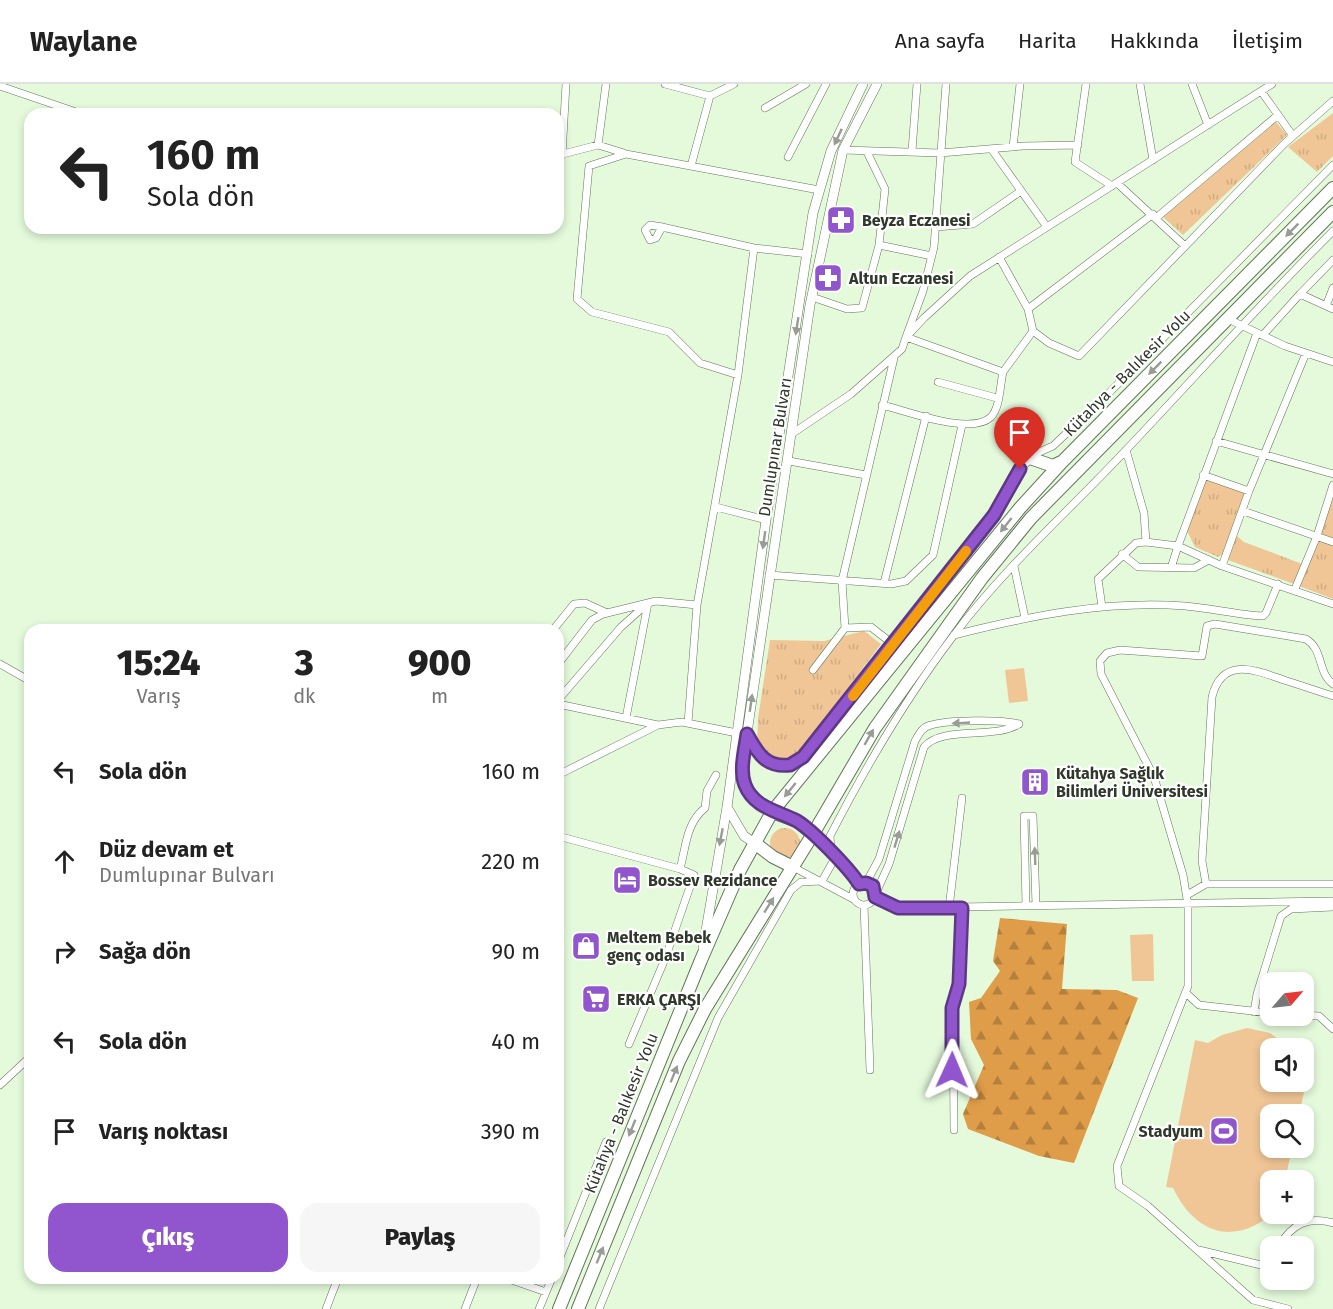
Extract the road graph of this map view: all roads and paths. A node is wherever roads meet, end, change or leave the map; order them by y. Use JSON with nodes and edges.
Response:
{"nodes":[{"id":1,"x":566,"y":84,"type":"edge"},
{"id":2,"x":606,"y":84,"type":"edge"},
{"id":3,"x":666,"y":84,"type":"edge"},
{"id":4,"x":734,"y":84,"type":"edge"},
{"id":5,"x":806,"y":84,"type":"edge"},
{"id":6,"x":826,"y":84,"type":"edge"},
{"id":7,"x":863,"y":84,"type":"edge"},
{"id":8,"x":877,"y":84,"type":"edge"},
{"id":9,"x":917,"y":84,"type":"edge"},
{"id":10,"x":946,"y":84,"type":"edge"},
{"id":11,"x":1020,"y":84,"type":"edge"},
{"id":12,"x":1086,"y":84,"type":"edge"},
{"id":13,"x":1140,"y":84,"type":"edge"},
{"id":14,"x":1192,"y":84,"type":"edge"},
{"id":15,"x":1272,"y":84,"type":"edge"},
{"id":16,"x":0,"y":86,"type":"edge"},
{"id":17,"x":1261,"y":91,"type":"junction"},
{"id":18,"x":710,"y":96,"type":"junction"},
{"id":19,"x":1333,"y":101,"type":"edge"},
{"id":20,"x":64,"y":108,"type":"edge"},
{"id":21,"x":564,"y":108,"type":"edge"},
{"id":22,"x":765,"y":108,"type":"dead end"},
{"id":23,"x":1278,"y":115,"type":"junction"},
{"id":24,"x":1208,"y":125,"type":"junction"},
{"id":25,"x":1293,"y":136,"type":"junction"},
{"id":26,"x":1078,"y":145,"type":"junction"},
{"id":27,"x":598,"y":146,"type":"junction"},
{"id":28,"x":1013,"y":147,"type":"junction"},
{"id":29,"x":843,"y":150,"type":"junction"},
{"id":30,"x":992,"y":150,"type":"junction"},
{"id":31,"x":912,"y":151,"type":"junction"},
{"id":32,"x":867,"y":152,"type":"junction"},
{"id":33,"x":940,"y":153,"type":"junction"},
{"id":34,"x":564,"y":154,"type":"edge"},
{"id":35,"x":626,"y":154,"type":"junction"},
{"id":36,"x":788,"y":157,"type":"dead end"},
{"id":37,"x":1153,"y":160,"type":"junction"},
{"id":38,"x":1333,"y":165,"type":"edge"},
{"id":39,"x":691,"y":166,"type":"junction"},
{"id":40,"x":1114,"y":184,"type":"junction"},
{"id":41,"x":1333,"y":188,"type":"edge"},
{"id":42,"x":819,"y":190,"type":"junction"},
{"id":43,"x":1021,"y":191,"type":"junction"},
{"id":44,"x":1333,"y":212,"type":"edge"},
{"id":45,"x":1155,"y":216,"type":"junction"},
{"id":46,"x":662,"y":227,"type":"dead end"},
{"id":47,"x":936,"y":227,"type":"junction"},
{"id":48,"x":1047,"y":227,"type":"junction"},
{"id":49,"x":1333,"y":231,"type":"edge"},
{"id":50,"x":879,"y":245,"type":"junction"},
{"id":51,"x":1185,"y":246,"type":"junction"},
{"id":52,"x":754,"y":248,"type":"junction"},
{"id":53,"x":808,"y":254,"type":"junction"},
{"id":54,"x":932,"y":256,"type":"junction"},
{"id":55,"x":999,"y":257,"type":"junction"},
{"id":56,"x":1333,"y":260,"type":"edge"},
{"id":57,"x":1333,"y":288,"type":"edge"},
{"id":58,"x":1300,"y":294,"type":"junction"},
{"id":59,"x":812,"y":297,"type":"junction"},
{"id":60,"x":1329,"y":307,"type":"edge"},
{"id":61,"x":1028,"y":309,"type":"junction"},
{"id":62,"x":1251,"y":313,"type":"junction"},
{"id":63,"x":1226,"y":318,"type":"junction"},
{"id":64,"x":1241,"y":325,"type":"junction"},
{"id":65,"x":1248,"y":329,"type":"junction"},
{"id":66,"x":1033,"y":331,"type":"junction"},
{"id":67,"x":1260,"y":334,"type":"junction"},
{"id":68,"x":906,"y":337,"type":"junction"},
{"id":69,"x":1306,"y":353,"type":"junction"},
{"id":70,"x":894,"y":356,"type":"junction"},
{"id":71,"x":1333,"y":362,"type":"edge"},
{"id":72,"x":1003,"y":372,"type":"junction"},
{"id":73,"x":738,"y":375,"type":"junction"},
{"id":74,"x":938,"y":382,"type":"dead end"},
{"id":75,"x":997,"y":398,"type":"junction"},
{"id":76,"x":882,"y":405,"type":"junction"},
{"id":77,"x":926,"y":416,"type":"junction"},
{"id":78,"x":962,"y":425,"type":"junction"},
{"id":79,"x":794,"y":433,"type":"junction"},
{"id":80,"x":1216,"y":441,"type":"junction"},
{"id":81,"x":1126,"y":450,"type":"junction"},
{"id":82,"x":1263,"y":455,"type":"junction"},
{"id":83,"x":1030,"y":458,"type":"junction"},
{"id":84,"x":789,"y":461,"type":"junction"},
{"id":85,"x":1062,"y":462,"type":"junction"},
{"id":86,"x":1333,"y":474,"type":"edge"},
{"id":87,"x":866,"y":475,"type":"junction"},
{"id":88,"x":1203,"y":475,"type":"junction"},
{"id":89,"x":1333,"y":485,"type":"edge"},
{"id":90,"x":1249,"y":491,"type":"junction"},
{"id":91,"x":716,"y":507,"type":"junction"},
{"id":92,"x":1243,"y":510,"type":"junction"},
{"id":93,"x":766,"y":520,"type":"junction"},
{"id":94,"x":1317,"y":536,"type":"junction"},
{"id":95,"x":1146,"y":542,"type":"junction"},
{"id":96,"x":1333,"y":542,"type":"edge"},
{"id":97,"x":1178,"y":546,"type":"junction"},
{"id":98,"x":1122,"y":554,"type":"junction"},
{"id":99,"x":1209,"y":560,"type":"junction"},
{"id":100,"x":1014,"y":566,"type":"junction"},
{"id":101,"x":1222,"y":566,"type":"junction"},
{"id":102,"x":1171,"y":568,"type":"junction"},
{"id":103,"x":769,"y":575,"type":"junction"},
{"id":104,"x":842,"y":581,"type":"junction"},
{"id":105,"x":884,"y":583,"type":"junction"},
{"id":106,"x":1278,"y":584,"type":"junction"},
{"id":107,"x":1295,"y":589,"type":"junction"},
{"id":108,"x":648,"y":603,"type":"junction"},
{"id":109,"x":1333,"y":604,"type":"edge"},
{"id":110,"x":698,"y":605,"type":"junction"},
{"id":111,"x":1102,"y":607,"type":"junction"},
{"id":112,"x":607,"y":614,"type":"junction"},
{"id":113,"x":1025,"y":618,"type":"junction"},
{"id":114,"x":558,"y":624,"type":"edge"},
{"id":115,"x":845,"y":628,"type":"junction"},
{"id":116,"x":954,"y":635,"type":"junction"},
{"id":117,"x":894,"y":645,"type":"junction"},
{"id":118,"x":564,"y":656,"type":"edge"},
{"id":119,"x":0,"y":664,"type":"edge"},
{"id":120,"x":813,"y":670,"type":"dead end"},
{"id":121,"x":24,"y":678,"type":"edge"},
{"id":122,"x":1333,"y":684,"type":"edge"},
{"id":123,"x":564,"y":695,"type":"edge"},
{"id":124,"x":1333,"y":696,"type":"edge"},
{"id":125,"x":564,"y":703,"type":"edge"},
{"id":126,"x":626,"y":718,"type":"junction"},
{"id":127,"x":688,"y":723,"type":"junction"},
{"id":128,"x":658,"y":725,"type":"junction"},
{"id":129,"x":742,"y":733,"type":"junction"},
{"id":130,"x":564,"y":772,"type":"edge"},
{"id":131,"x":716,"y":776,"type":"dead end"},
{"id":132,"x":962,"y":798,"type":"dead end"},
{"id":133,"x":727,"y":807,"type":"junction"},
{"id":134,"x":772,"y":812,"type":"junction"},
{"id":135,"x":831,"y":836,"type":"junction"},
{"id":136,"x":564,"y":838,"type":"edge"},
{"id":137,"x":817,"y":838,"type":"junction"},
{"id":138,"x":756,"y":844,"type":"junction"},
{"id":139,"x":835,"y":858,"type":"junction"},
{"id":140,"x":794,"y":867,"type":"junction"},
{"id":141,"x":680,"y":869,"type":"junction"},
{"id":142,"x":822,"y":881,"type":"junction"},
{"id":143,"x":863,"y":883,"type":"junction"},
{"id":144,"x":1206,"y":884,"type":"junction"},
{"id":145,"x":1333,"y":884,"type":"edge"},
{"id":146,"x":875,"y":895,"type":"junction"},
{"id":147,"x":1187,"y":895,"type":"junction"},
{"id":148,"x":855,"y":900,"type":"junction"},
{"id":149,"x":1333,"y":901,"type":"edge"},
{"id":150,"x":864,"y":905,"type":"junction"},
{"id":151,"x":1026,"y":905,"type":"junction"},
{"id":152,"x":1036,"y":905,"type":"junction"},
{"id":153,"x":1188,"y":905,"type":"junction"},
{"id":154,"x":949,"y":908,"type":"junction"},
{"id":155,"x":962,"y":908,"type":"junction"},
{"id":156,"x":1333,"y":908,"type":"edge"},
{"id":157,"x":701,"y":960,"type":"junction"},
{"id":158,"x":1186,"y":993,"type":"junction"},
{"id":159,"x":1254,"y":1012,"type":"junction"},
{"id":160,"x":1260,"y":1012,"type":"edge"},
{"id":161,"x":1314,"y":1016,"type":"edge"},
{"id":162,"x":1333,"y":1029,"type":"edge"},
{"id":163,"x":629,"y":1044,"type":"dead end"},
{"id":164,"x":24,"y":1063,"type":"edge"},
{"id":165,"x":870,"y":1070,"type":"dead end"},
{"id":166,"x":0,"y":1085,"type":"edge"},
{"id":167,"x":954,"y":1130,"type":"dead end"},
{"id":168,"x":606,"y":1142,"type":"dead end"},
{"id":169,"x":1333,"y":1223,"type":"edge"},
{"id":170,"x":1288,"y":1236,"type":"edge"},
{"id":171,"x":564,"y":1247,"type":"edge"},
{"id":172,"x":1196,"y":1249,"type":"junction"},
{"id":173,"x":1260,"y":1265,"type":"edge"},
{"id":174,"x":337,"y":1284,"type":"edge"},
{"id":175,"x":475,"y":1284,"type":"edge"},
{"id":176,"x":523,"y":1284,"type":"edge"},
{"id":177,"x":549,"y":1284,"type":"edge"},
{"id":178,"x":546,"y":1292,"type":"junction"},
{"id":179,"x":327,"y":1309,"type":"edge"},
{"id":180,"x":465,"y":1309,"type":"edge"},
{"id":181,"x":539,"y":1309,"type":"edge"},
{"id":182,"x":559,"y":1309,"type":"edge"},
{"id":183,"x":578,"y":1309,"type":"edge"},
{"id":184,"x":598,"y":1309,"type":"edge"},
{"id":185,"x":1288,"y":1309,"type":"edge"}],
"edges":[{"from":1,"to":21,"type":"street"},
{"from":2,"to":27,"type":"street"},
{"from":3,"to":18,"type":"street"},
{"from":4,"to":18,"type":"street"},
{"from":5,"to":22,"type":"street"},
{"from":6,"to":36,"type":"street"},
{"from":7,"to":42,"type":"main road","name":"Dumlupınar Bulvarı","one_way":true},
{"from":8,"to":29,"type":"main road","name":"Dumlupınar Bulvarı"},
{"from":9,"to":31,"type":"street"},
{"from":10,"to":33,"type":"street"},
{"from":11,"to":28,"type":"street"},
{"from":12,"to":26,"type":"street"},
{"from":13,"to":37,"type":"street"},
{"from":14,"to":24,"type":"street"},
{"from":15,"to":17,"type":"street"},
{"from":16,"to":20,"type":"street"},
{"from":17,"to":23,"type":"street"},
{"from":17,"to":24,"type":"street"},
{"from":18,"to":39,"type":"street"},
{"from":19,"to":25,"type":"street"},
{"from":23,"to":25,"type":"street"},
{"from":23,"to":45,"type":"street"},
{"from":24,"to":37,"type":"street"},
{"from":25,"to":51,"type":"street"},
{"from":26,"to":28,"type":"street"},
{"from":26,"to":40,"type":"street"},
{"from":27,"to":34,"type":"street"},
{"from":27,"to":35,"type":"street"},
{"from":28,"to":30,"type":"street"},
{"from":29,"to":32,"type":"street"},
{"from":29,"to":59,"type":"main road","name":"Dumlupınar Bulvarı"},
{"from":30,"to":33,"type":"street"},
{"from":30,"to":43,"type":"street"},
{"from":31,"to":32,"type":"street"},
{"from":31,"to":33,"type":"street"},
{"from":32,"to":50,"type":"street"},
{"from":33,"to":47,"type":"street"},
{"from":35,"to":39,"type":"street"},
{"from":35,"to":73,"type":"street"},
{"from":37,"to":40,"type":"street"},
{"from":38,"to":83,"type":"street"},
{"from":39,"to":42,"type":"street"},
{"from":40,"to":45,"type":"street"},
{"from":40,"to":48,"type":"street"},
{"from":41,"to":85,"type":"highway","name":"Kütahya - Balıkesir Yolu","one_way":true},
{"from":42,"to":53,"type":"main road","name":"Dumlupınar Bulvarı"},
{"from":43,"to":47,"type":"street"},
{"from":43,"to":48,"type":"street"},
{"from":44,"to":63,"type":"highway","name":"Kütahya - Balıkesir Yolu"},
{"from":45,"to":51,"type":"street"},
{"from":45,"to":61,"type":"street"},
{"from":46,"to":52,"type":"street"},
{"from":47,"to":54,"type":"street"},
{"from":48,"to":55,"type":"street"},
{"from":49,"to":62,"type":"street"},
{"from":50,"to":54,"type":"street"},
{"from":50,"to":59,"type":"street"},
{"from":51,"to":66,"type":"street"},
{"from":52,"to":53,"type":"street"},
{"from":52,"to":73,"type":"street"},
{"from":53,"to":93,"type":"main road","name":"Dumlupınar Bulvarı","one_way":true},
{"from":54,"to":68,"type":"street"},
{"from":55,"to":61,"type":"street"},
{"from":55,"to":68,"type":"street"},
{"from":56,"to":58,"type":"street"},
{"from":57,"to":60,"type":"street"},
{"from":58,"to":60,"type":"street"},
{"from":58,"to":67,"type":"street"},
{"from":59,"to":79,"type":"main road","name":"Dumlupınar Bulvarı"},
{"from":61,"to":66,"type":"street"},
{"from":62,"to":64,"type":"street"},
{"from":62,"to":65,"type":"street"},
{"from":63,"to":64,"type":"street"},
{"from":137,"to":63,"type":"highway","name":"Kütahya - Balıkesir Yolu","one_way":true},
{"from":64,"to":65,"type":"street"},
{"from":64,"to":81,"type":"street"},
{"from":65,"to":67,"type":"street"},
{"from":66,"to":72,"type":"street"},
{"from":67,"to":69,"type":"street"},
{"from":67,"to":80,"type":"street"},
{"from":68,"to":70,"type":"street"},
{"from":68,"to":72,"type":"street"},
{"from":69,"to":71,"type":"street"},
{"from":69,"to":82,"type":"street"},
{"from":70,"to":76,"type":"street"},
{"from":70,"to":79,"type":"street"},
{"from":72,"to":75,"type":"street"},
{"from":73,"to":91,"type":"street"},
{"from":74,"to":75,"type":"street"},
{"from":75,"to":78,"type":"street"},
{"from":76,"to":77,"type":"street"},
{"from":76,"to":87,"type":"street"},
{"from":77,"to":78,"type":"street"},
{"from":77,"to":105,"type":"street"},
{"from":78,"to":105,"type":"street"},
{"from":79,"to":84,"type":"main road","name":"Dumlupınar Bulvarı"},
{"from":80,"to":82,"type":"street"},
{"from":80,"to":88,"type":"street"},
{"from":81,"to":95,"type":"street"},
{"from":81,"to":100,"type":"street"},
{"from":82,"to":86,"type":"street"},
{"from":82,"to":90,"type":"street"},
{"from":83,"to":85,"type":"highway"},
{"from":83,"to":117,"type":"street"},
{"from":84,"to":87,"type":"street"},
{"from":84,"to":103,"type":"main road","name":"Dumlupınar Bulvarı"},
{"from":85,"to":134,"type":"highway","name":"Kütahya - Balıkesir Yolu","one_way":true},
{"from":87,"to":104,"type":"street"},
{"from":88,"to":90,"type":"street"},
{"from":88,"to":97,"type":"street"},
{"from":89,"to":94,"type":"street"},
{"from":90,"to":92,"type":"street"},
{"from":91,"to":93,"type":"street"},
{"from":91,"to":110,"type":"street"},
{"from":92,"to":94,"type":"street"},
{"from":92,"to":101,"type":"street"},
{"from":93,"to":129,"type":"main road","name":"Dumlupınar Bulvarı","one_way":true},
{"from":94,"to":96,"type":"street"},
{"from":94,"to":107,"type":"street"},
{"from":95,"to":97,"type":"street"},
{"from":95,"to":98,"type":"street"},
{"from":97,"to":99,"type":"street"},
{"from":97,"to":102,"type":"street"},
{"from":98,"to":102,"type":"street"},
{"from":98,"to":111,"type":"street"},
{"from":99,"to":101,"type":"street"},
{"from":99,"to":102,"type":"street"},
{"from":100,"to":113,"type":"street"},
{"from":100,"to":116,"type":"street"},
{"from":101,"to":106,"type":"street"},
{"from":103,"to":104,"type":"street"},
{"from":129,"to":103,"type":"main road","name":"Dumlupınar Bulvarı","one_way":true},
{"from":104,"to":105,"type":"street"},
{"from":104,"to":115,"type":"street"},
{"from":106,"to":107,"type":"street"},
{"from":106,"to":111,"type":"street"},
{"from":107,"to":109,"type":"street"},
{"from":108,"to":110,"type":"street"},
{"from":108,"to":112,"type":"street"},
{"from":108,"to":123,"type":"street"},
{"from":108,"to":126,"type":"street"},
{"from":110,"to":127,"type":"street"},
{"from":111,"to":113,"type":"street"},
{"from":112,"to":114,"type":"street"},
{"from":112,"to":118,"type":"street"},
{"from":113,"to":116,"type":"street"},
{"from":115,"to":117,"type":"street"},
{"from":115,"to":120,"type":"street"},
{"from":116,"to":135,"type":"street"},
{"from":117,"to":129,"type":"street"},
{"from":119,"to":121,"type":"street"},
{"from":122,"to":147,"type":"street"},
{"from":124,"to":144,"type":"street"},
{"from":125,"to":126,"type":"street"},
{"from":126,"to":128,"type":"street"},
{"from":127,"to":128,"type":"street"},
{"from":127,"to":129,"type":"street"},
{"from":128,"to":130,"type":"street"},
{"from":129,"to":133,"type":"main road","name":"Dumlupınar Bulvarı"},
{"from":129,"to":134,"type":"main road","name":"Dumlupınar Bulvarı"},
{"from":131,"to":141,"type":"street"},
{"from":132,"to":154,"type":"street"},
{"from":133,"to":138,"type":"main road"},
{"from":133,"to":157,"type":"main road","name":"Dumlupınar Bulvarı","one_way":true},
{"from":134,"to":137,"type":"highway"},
{"from":134,"to":138,"type":"highway","name":"Kütahya - Balıkesir Yolu"},
{"from":135,"to":137,"type":"street"},
{"from":135,"to":139,"type":"street"},
{"from":136,"to":141,"type":"street"},
{"from":137,"to":139,"type":"street"},
{"from":137,"to":140,"type":"highway","name":"Kütahya - Balıkesir Yolu"},
{"from":138,"to":140,"type":"highway"},
{"from":138,"to":157,"type":"highway","name":"Kütahya - Balıkesir Yolu"},
{"from":139,"to":142,"type":"street"},
{"from":139,"to":143,"type":"street"},
{"from":140,"to":142,"type":"street"},
{"from":183,"to":140,"type":"highway","name":"Kütahya - Balıkesir Yolu","one_way":true},
{"from":141,"to":163,"type":"street"},
{"from":142,"to":148,"type":"street"},
{"from":142,"to":184,"type":"street"},
{"from":143,"to":146,"type":"street"},
{"from":146,"to":143,"type":"street","one_way":true},
{"from":143,"to":148,"type":"street"},
{"from":144,"to":145,"type":"street"},
{"from":144,"to":147,"type":"street"},
{"from":146,"to":150,"type":"street"},
{"from":146,"to":154,"type":"street"},
{"from":147,"to":153,"type":"street"},
{"from":148,"to":150,"type":"street"},
{"from":149,"to":153,"type":"street"},
{"from":150,"to":165,"type":"street"},
{"from":151,"to":152,"type":"street"},
{"from":152,"to":151,"type":"street","one_way":true},
{"from":151,"to":155,"type":"street"},
{"from":152,"to":153,"type":"street"},
{"from":153,"to":158,"type":"street"},
{"from":154,"to":155,"type":"street"},
{"from":155,"to":167,"type":"street"},
{"from":156,"to":159,"type":"street"},
{"from":157,"to":182,"type":"highway","name":"Kütahya - Balıkesir Yolu","one_way":true},
{"from":158,"to":159,"type":"street"},
{"from":158,"to":172,"type":"street"},
{"from":159,"to":160,"type":"street"},
{"from":161,"to":162,"type":"street"},
{"from":164,"to":166,"type":"street"},
{"from":168,"to":171,"type":"street"},
{"from":169,"to":170,"type":"street"},
{"from":172,"to":173,"type":"street"},
{"from":172,"to":185,"type":"street"},
{"from":174,"to":179,"type":"street"},
{"from":175,"to":180,"type":"street"},
{"from":176,"to":178,"type":"street"},
{"from":177,"to":178,"type":"street"},
{"from":178,"to":181,"type":"street"}]}
